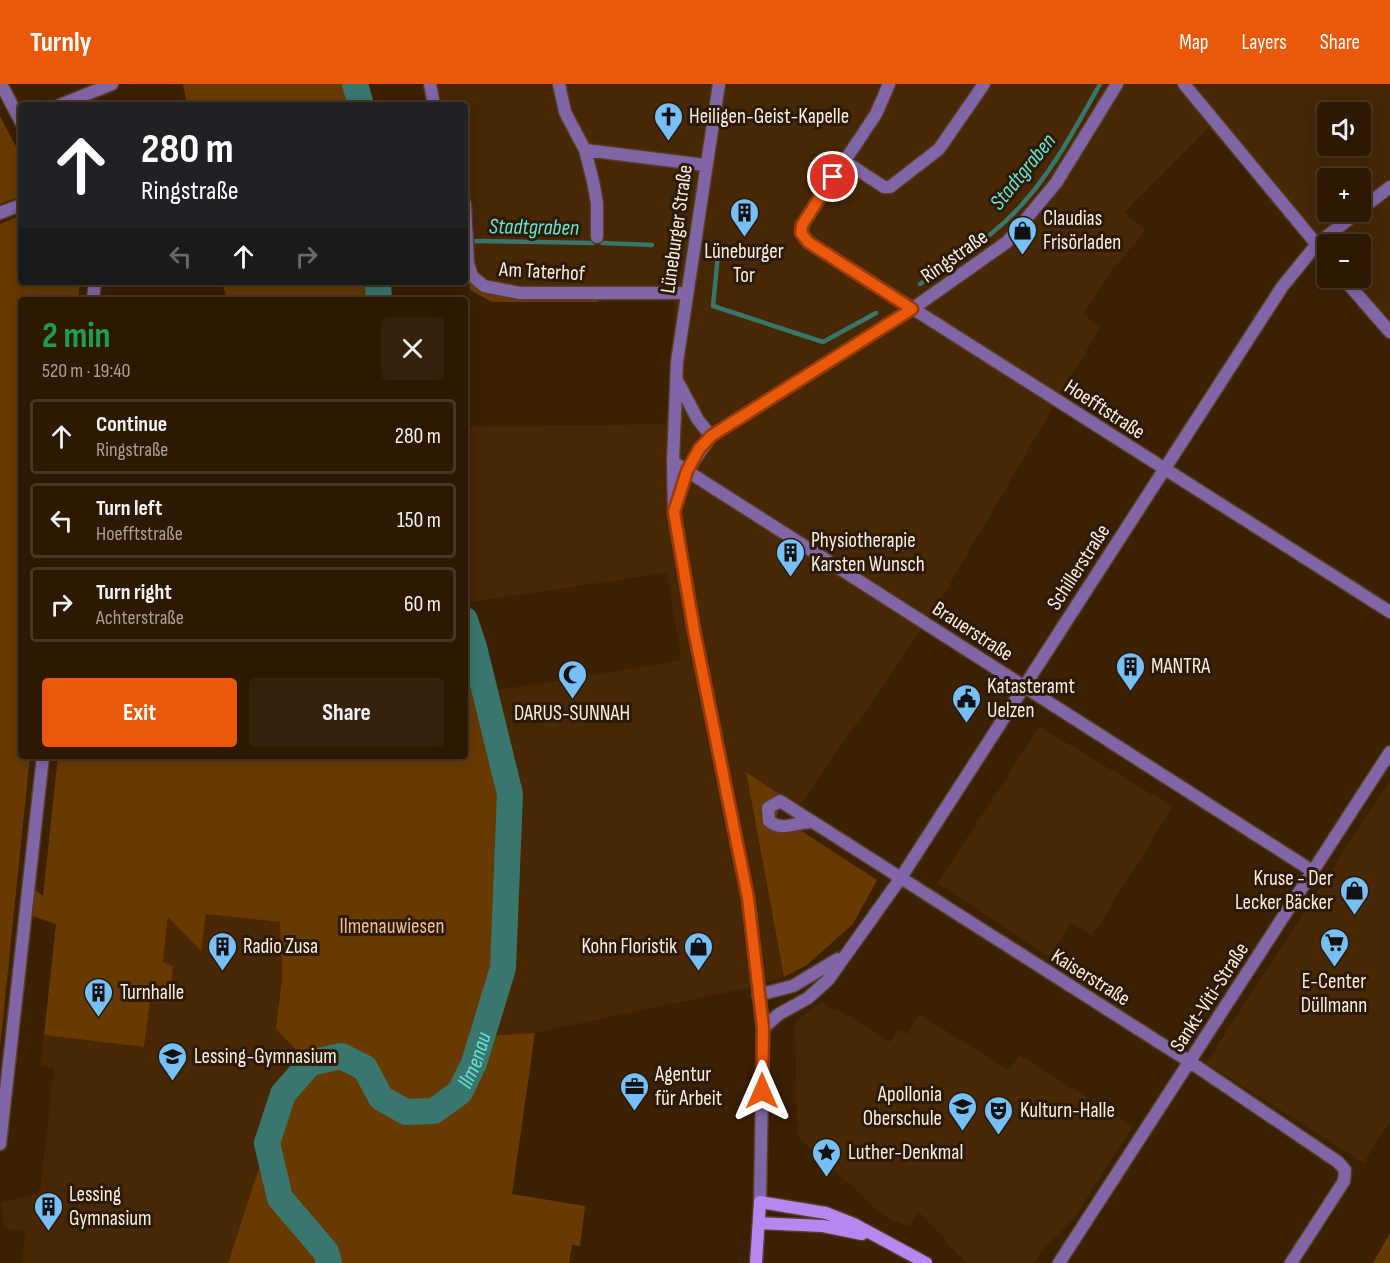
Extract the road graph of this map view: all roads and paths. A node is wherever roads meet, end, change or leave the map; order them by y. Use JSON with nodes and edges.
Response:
{"nodes":[{"id":1,"x":1,"y":84,"type":"edge"},
{"id":2,"x":112,"y":84,"type":"edge"},
{"id":3,"x":430,"y":84,"type":"edge"},
{"id":4,"x":559,"y":84,"type":"edge"},
{"id":5,"x":719,"y":84,"type":"edge"},
{"id":6,"x":889,"y":84,"type":"edge"},
{"id":7,"x":984,"y":84,"type":"edge"},
{"id":8,"x":1117,"y":84,"type":"edge"},
{"id":9,"x":1184,"y":84,"type":"edge"},
{"id":10,"x":67,"y":102,"type":"edge"},
{"id":11,"x":433,"y":102,"type":"edge"},
{"id":12,"x":18,"y":115,"type":"edge"},
{"id":13,"x":585,"y":150,"type":"junction"},
{"id":14,"x":844,"y":161,"type":"junction"},
{"id":15,"x":705,"y":165,"type":"junction"},
{"id":16,"x":1390,"y":187,"type":"edge"},
{"id":17,"x":1371,"y":202,"type":"edge"},
{"id":18,"x":18,"y":206,"type":"edge"},
{"id":19,"x":0,"y":213,"type":"edge"},
{"id":20,"x":1345,"y":222,"type":"edge"},
{"id":21,"x":1330,"y":234,"type":"edge"},
{"id":22,"x":597,"y":237,"type":"dead end"},
{"id":23,"x":1317,"y":244,"type":"joint"},
{"id":24,"x":468,"y":263,"type":"edge"},
{"id":25,"x":1352,"y":288,"type":"edge"},
{"id":26,"x":686,"y":293,"type":"junction"},
{"id":27,"x":912,"y":309,"type":"junction"},
{"id":28,"x":1390,"y":332,"type":"edge"},
{"id":29,"x":678,"y":381,"type":"junction"},
{"id":30,"x":711,"y":436,"type":"junction"},
{"id":31,"x":673,"y":462,"type":"junction"},
{"id":32,"x":1164,"y":470,"type":"junction"},
{"id":33,"x":687,"y":471,"type":"junction"},
{"id":34,"x":674,"y":512,"type":"junction"},
{"id":35,"x":1390,"y":612,"type":"edge"},
{"id":36,"x":1024,"y":686,"type":"junction"},
{"id":37,"x":1390,"y":752,"type":"edge"},
{"id":38,"x":43,"y":759,"type":"edge"},
{"id":39,"x":811,"y":822,"type":"dead end"},
{"id":40,"x":1314,"y":872,"type":"junction"},
{"id":41,"x":900,"y":879,"type":"junction"},
{"id":42,"x":844,"y":955,"type":"junction"},
{"id":43,"x":758,"y":995,"type":"junction"},
{"id":44,"x":763,"y":1028,"type":"junction"},
{"id":45,"x":1190,"y":1062,"type":"junction"},
{"id":46,"x":0,"y":1144,"type":"edge"},
{"id":47,"x":760,"y":1202,"type":"junction"},
{"id":48,"x":759,"y":1222,"type":"junction"},
{"id":49,"x":895,"y":1245,"type":"junction"},
{"id":50,"x":756,"y":1263,"type":"edge"},
{"id":51,"x":926,"y":1263,"type":"edge"},
{"id":52,"x":1059,"y":1263,"type":"edge"},
{"id":53,"x":1291,"y":1263,"type":"edge"}],
"edges":[{"from":1,"to":12,"type":"street"},
{"from":2,"to":10,"type":"street"},
{"from":3,"to":11,"type":"street"},
{"from":4,"to":13,"type":"street"},
{"from":5,"to":15,"type":"street","name":"Lüneburger Straße"},
{"from":6,"to":14,"type":"street"},
{"from":7,"to":14,"type":"street"},
{"from":8,"to":27,"type":"street","name":"Ringstraße"},
{"from":9,"to":23,"type":"street"},
{"from":13,"to":15,"type":"street"},
{"from":13,"to":22,"type":"street"},
{"from":14,"to":27,"type":"street","name":"Hoefftstraße"},
{"from":15,"to":26,"type":"street","name":"Lüneburger Straße"},
{"from":16,"to":17,"type":"street","name":"Schillerstraße"},
{"from":18,"to":19,"type":"street"},
{"from":20,"to":21,"type":"street","name":"Schillerstraße"},
{"from":23,"to":32,"type":"street","name":"Schillerstraße"},
{"from":24,"to":26,"type":"street","name":"Am Taterhof"},
{"from":25,"to":28,"type":"street"},
{"from":26,"to":29,"type":"street","name":"Lüneburger Straße"},
{"from":27,"to":30,"type":"street","name":"Ringstraße"},
{"from":27,"to":32,"type":"street","name":"Hoefftstraße"},
{"from":29,"to":30,"type":"street","name":"Lüneburger Straße"},
{"from":29,"to":31,"type":"street","name":"Lüneburger Straße"},
{"from":30,"to":33,"type":"street","name":"Ringstraße"},
{"from":31,"to":33,"type":"street","name":"Brauerstraße"},
{"from":31,"to":34,"type":"street","name":"Lüneburger Straße"},
{"from":32,"to":35,"type":"street","name":"Hoefftstraße"},
{"from":32,"to":36,"type":"street","name":"Schillerstraße"},
{"from":33,"to":34,"type":"street","name":"Ringstraße"},
{"from":33,"to":36,"type":"street","name":"Brauerstraße"},
{"from":34,"to":43,"type":"street","name":"Lüneburger Straße"},
{"from":36,"to":40,"type":"street","name":"Brauerstraße"},
{"from":36,"to":41,"type":"street","name":"Schillerstraße"},
{"from":37,"to":40,"type":"street","name":"Sankt-Viti-Straße"},
{"from":38,"to":46,"type":"street"},
{"from":39,"to":41,"type":"street","name":"Kaiserstraße"},
{"from":40,"to":45,"type":"street","name":"Sankt-Viti-Straße"},
{"from":41,"to":42,"type":"street","name":"Schillerstraße"},
{"from":41,"to":45,"type":"street","name":"Kaiserstraße"},
{"from":42,"to":43,"type":"street","name":"Schillerstraße"},
{"from":42,"to":44,"type":"street","name":"Schillerstraße"},
{"from":43,"to":44,"type":"street","name":"Lüneburger Straße"},
{"from":44,"to":47,"type":"street","name":"Lüneburger Straße"},
{"from":45,"to":52,"type":"street","name":"Sankt-Viti-Straße"},
{"from":45,"to":53,"type":"street","name":"Kaiserstraße"},
{"from":47,"to":48,"type":"main road","name":"Lüneburger Straße"},
{"from":47,"to":49,"type":"main road"},
{"from":48,"to":49,"type":"main road"},
{"from":48,"to":50,"type":"main road","name":"Lüneburger Straße"},
{"from":49,"to":51,"type":"main road"}]}
